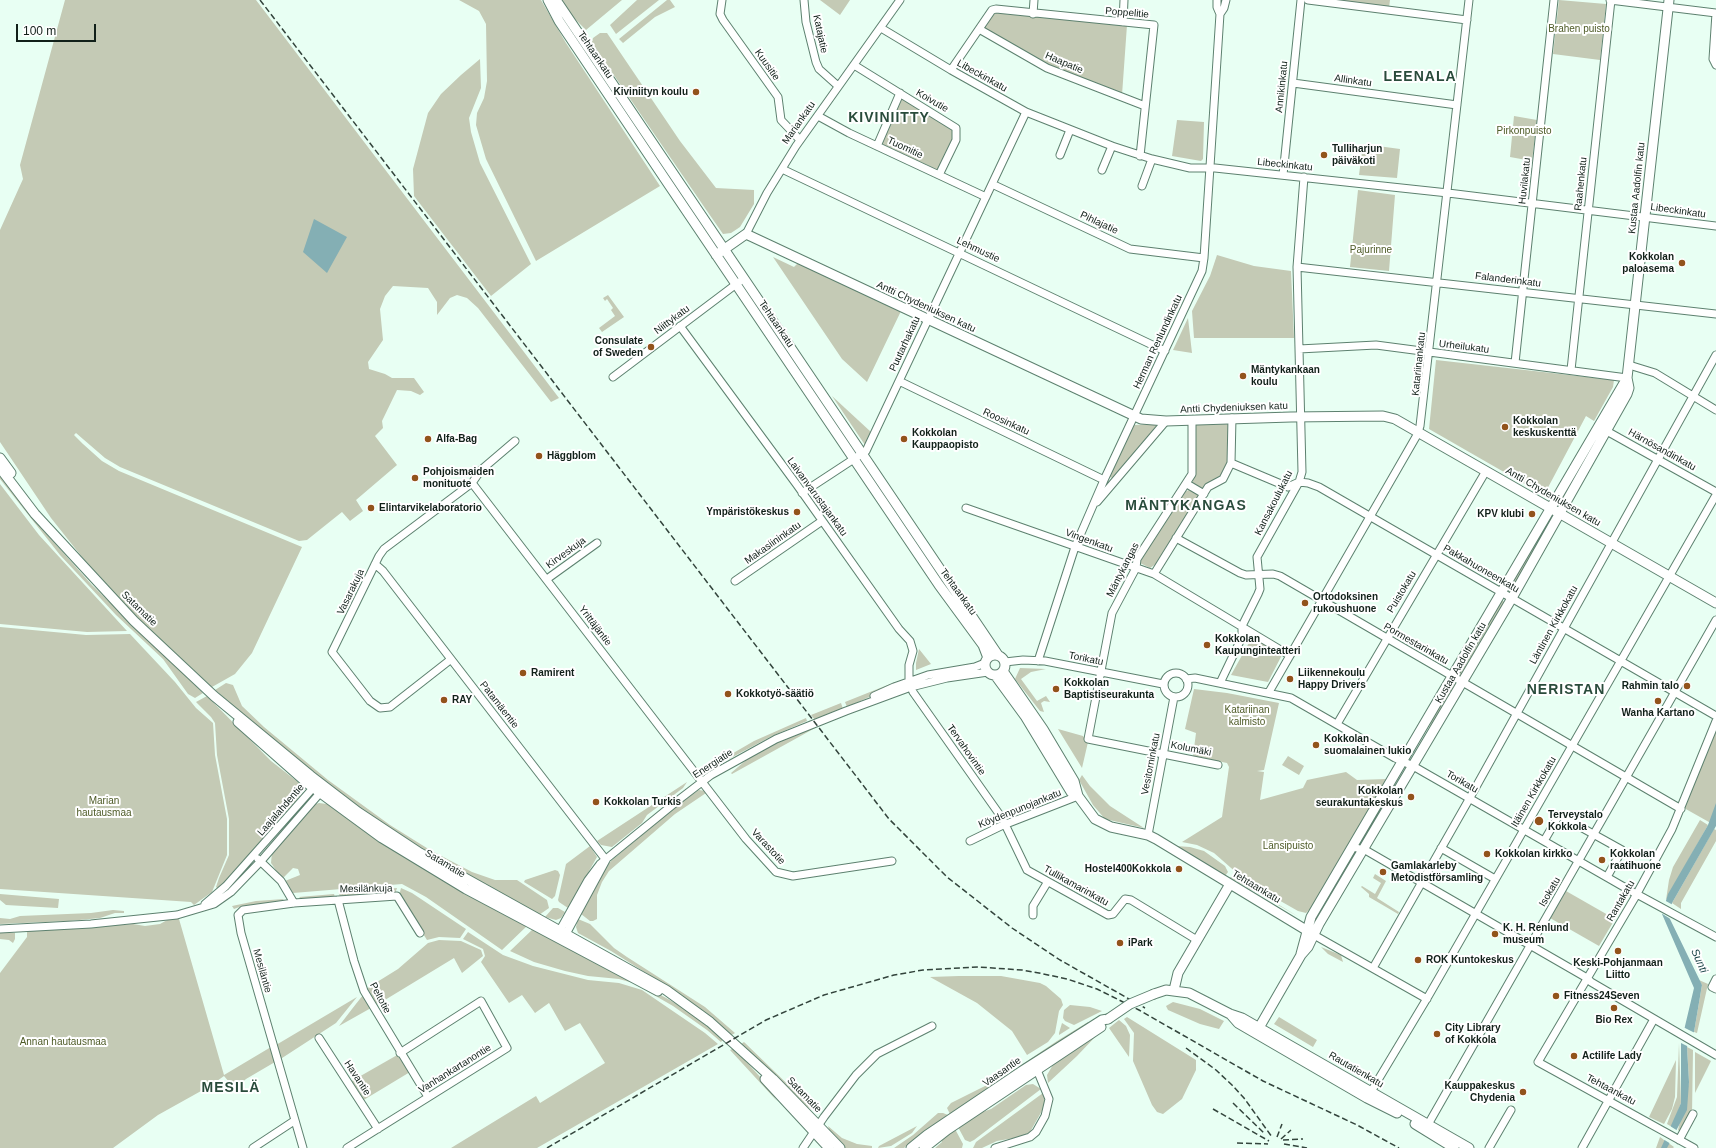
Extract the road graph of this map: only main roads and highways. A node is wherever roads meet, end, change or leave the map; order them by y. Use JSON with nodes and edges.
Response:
{"nodes":[{"id":1,"x":548,"y":0,"type":"edge"},
{"id":2,"x":556,"y":0,"type":"edge"},
{"id":3,"x":1668,"y":3,"type":"edge"},
{"id":4,"x":746,"y":234,"type":"joint"},
{"id":5,"x":720,"y":253,"type":"junction"},
{"id":6,"x":1627,"y":378,"type":"junction"},
{"id":7,"x":858,"y":456,"type":"junction"},
{"id":8,"x":0,"y":458,"type":"edge"},
{"id":9,"x":0,"y":468,"type":"edge"},
{"id":10,"x":1551,"y":508,"type":"junction"},
{"id":11,"x":1560,"y":514,"type":"junction"},
{"id":12,"x":53,"y":533,"type":"junction"},
{"id":13,"x":1716,"y":603,"type":"edge"},
{"id":14,"x":994,"y":667,"type":"junction"},
{"id":15,"x":1230,"y":884,"type":"junction"},
{"id":16,"x":1311,"y":933,"type":"junction"},
{"id":17,"x":1174,"y":990,"type":"junction"},
{"id":18,"x":1257,"y":1030,"type":"junction"},
{"id":19,"x":1036,"y":1067,"type":"junction"},
{"id":20,"x":1424,"y":1125,"type":"junction"},
{"id":21,"x":816,"y":1129,"type":"junction"},
{"id":22,"x":829,"y":1148,"type":"edge"},
{"id":23,"x":840,"y":1148,"type":"edge"},
{"id":24,"x":911,"y":1148,"type":"edge"},
{"id":25,"x":924,"y":1148,"type":"edge"},
{"id":26,"x":1454,"y":1148,"type":"edge"},
{"id":27,"x":1469,"y":1148,"type":"edge"}],
"edges":[{"from":1,"to":5,"type":"main road","name":"Tehtaankatu"},
{"from":2,"to":5,"type":"main road","name":"Tehtaankatu"},
{"from":3,"to":6,"type":"main road","name":"Kustaa Aadolfin katu"},
{"from":4,"to":5,"type":"main road","name":"Mariankatu"},
{"from":4,"to":10,"type":"main road","name":"Antti Chydeniuksen katu"},
{"from":5,"to":7,"type":"main road","name":"Tehtaankatu"},
{"from":6,"to":10,"type":"main road","name":"Kustaa Aadolfin katu"},
{"from":6,"to":11,"type":"main road","name":"Kustaa Aadolfin katu"},
{"from":7,"to":14,"type":"main road","name":"Tehtaankatu"},
{"from":7,"to":14,"type":"main road","name":"Tehtaankatu"},
{"from":8,"to":12,"type":"main road","name":"Satamatie"},
{"from":9,"to":12,"type":"main road","name":"Satamatie"},
{"from":10,"to":11,"type":"main road","name":"Antti Chydeniuksen katu"},
{"from":10,"to":16,"type":"main road","name":"Kustaa Aadolfin katu"},
{"from":11,"to":13,"type":"main road","name":"Antti Chydeniuksen katu"},
{"from":11,"to":16,"type":"main road","name":"Kustaa Aadolfin katu"},
{"from":12,"to":21,"type":"main road","name":"Satamatie"},
{"from":14,"to":15,"type":"main road","name":"Tehtaankatu"},
{"from":15,"to":16,"type":"main road","name":"Tehtaankatu"},
{"from":15,"to":17,"type":"main road"},
{"from":16,"to":18,"type":"main road","name":"Kustaa Aadolfin katu"},
{"from":17,"to":18,"type":"main road","name":"Rautatienkatu"},
{"from":17,"to":19,"type":"main road","name":"Vaasantie","bridge":true},
{"from":18,"to":20,"type":"main road","name":"Rautatienkatu"},
{"from":19,"to":24,"type":"main road","name":"Vaasantie"},
{"from":19,"to":25,"type":"main road","name":"Vaasantie"},
{"from":20,"to":26,"type":"main road","name":"Rautatienkatu"},
{"from":20,"to":27,"type":"main road","name":"Rautatienkatu"},
{"from":21,"to":22,"type":"main road","name":"Satamatie"},
{"from":21,"to":23,"type":"main road","name":"Satamatie"}]}
